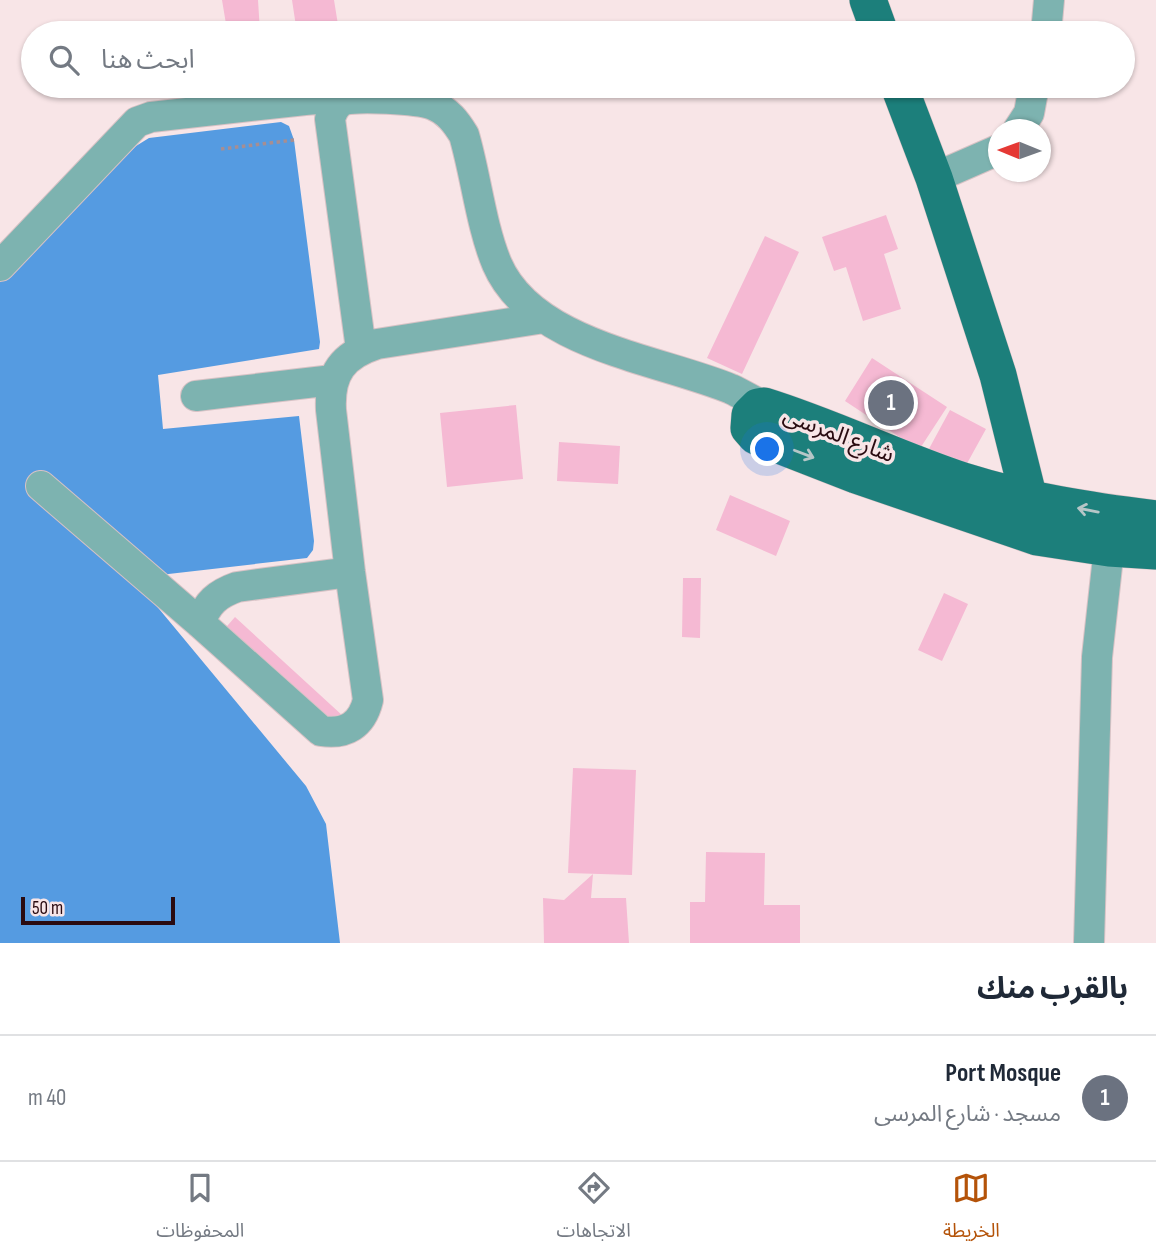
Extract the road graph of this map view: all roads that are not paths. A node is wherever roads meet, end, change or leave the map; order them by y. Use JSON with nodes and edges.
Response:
{"nodes":[{"id":1,"x":868,"y":0,"type":"edge"},
{"id":2,"x":1049,"y":0,"type":"edge"},
{"id":3,"x":876,"y":21,"type":"edge"},
{"id":4,"x":1047,"y":21,"type":"edge"},
{"id":5,"x":904,"y":98,"type":"edge"},
{"id":6,"x":1031,"y":98,"type":"edge"},
{"id":7,"x":337,"y":105,"type":"junction"},
{"id":8,"x":1024,"y":119,"type":"edge"},
{"id":9,"x":988,"y":155,"type":"edge"},
{"id":10,"x":934,"y":178,"type":"junction"},
{"id":11,"x":0,"y":266,"type":"edge"},
{"id":12,"x":544,"y":318,"type":"junction"},
{"id":13,"x":362,"y":349,"type":"junction"},
{"id":14,"x":333,"y":380,"type":"junction"},
{"id":15,"x":196,"y":396,"type":"dead end"},
{"id":16,"x":764,"y":406,"type":"junction"},
{"id":17,"x":41,"y":486,"type":"dead end"},
{"id":18,"x":1031,"y":499,"type":"junction"},
{"id":19,"x":1156,"y":519,"type":"edge"},
{"id":20,"x":1038,"y":537,"type":"junction"},
{"id":21,"x":1109,"y":548,"type":"junction"},
{"id":22,"x":1156,"y":551,"type":"edge"},
{"id":23,"x":350,"y":572,"type":"junction"},
{"id":24,"x":200,"y":623,"type":"junction"},
{"id":25,"x":1088,"y":943,"type":"edge"}],
"edges":[{"from":1,"to":3,"type":"main road"},
{"from":2,"to":4,"type":"street"},
{"from":5,"to":10,"type":"main road"},
{"from":6,"to":8,"type":"street"},
{"from":7,"to":11,"type":"street"},
{"from":7,"to":12,"type":"street"},
{"from":7,"to":13,"type":"street"},
{"from":9,"to":10,"type":"street"},
{"from":10,"to":18,"type":"main road"},
{"from":12,"to":13,"type":"street"},
{"from":12,"to":16,"type":"street"},
{"from":13,"to":14,"type":"street"},
{"from":14,"to":15,"type":"street"},
{"from":14,"to":23,"type":"street"},
{"from":16,"to":18,"type":"main road","name":"شارع المرسى"},
{"from":16,"to":20,"type":"main road","name":"شارع المرسى","one_way":true},
{"from":17,"to":24,"type":"street"},
{"from":19,"to":18,"type":"main road","name":"شارع المرسى","one_way":true},
{"from":18,"to":20,"type":"main road"},
{"from":20,"to":21,"type":"main road","name":"شارع المرسى"},
{"from":21,"to":22,"type":"main road","name":"شارع المرسى"},
{"from":21,"to":25,"type":"street"},
{"from":23,"to":24,"type":"street"},
{"from":23,"to":24,"type":"street"}]}
